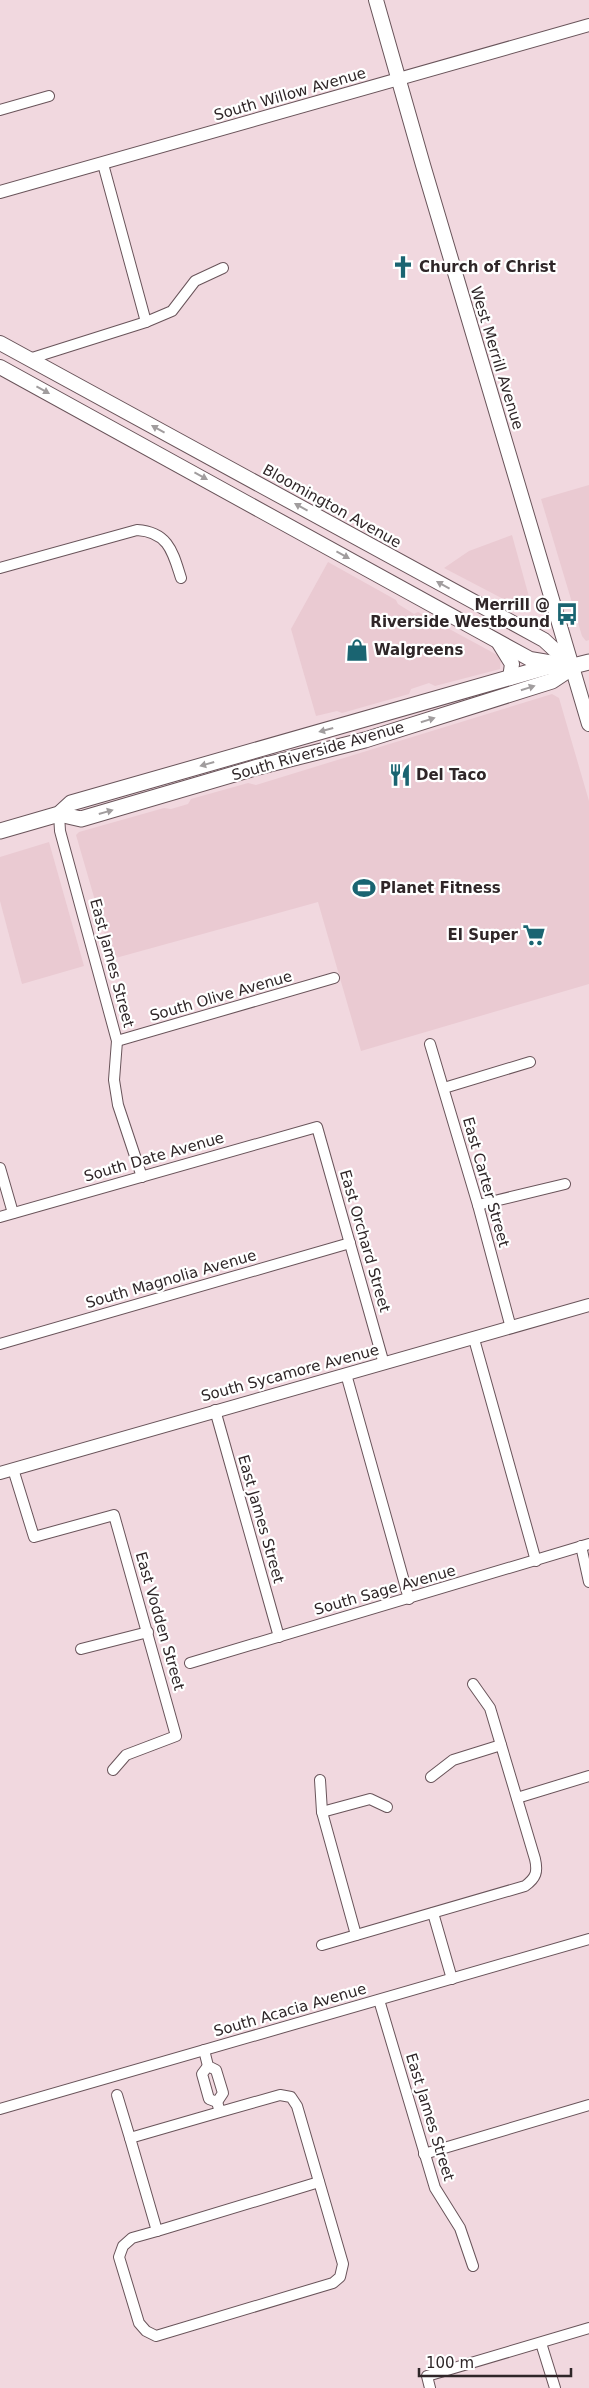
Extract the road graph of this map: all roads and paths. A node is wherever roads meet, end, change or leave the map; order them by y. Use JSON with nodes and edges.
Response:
{"nodes":[{"id":1,"x":376,"y":0,"type":"edge"},
{"id":2,"x":589,"y":25,"type":"edge"},
{"id":3,"x":398,"y":79,"type":"junction"},
{"id":4,"x":49,"y":96,"type":"dead end"},
{"id":5,"x":0,"y":110,"type":"edge"},
{"id":6,"x":103,"y":164,"type":"junction"},
{"id":7,"x":0,"y":192,"type":"edge"},
{"id":8,"x":223,"y":268,"type":"dead end"},
{"id":9,"x":146,"y":322,"type":"junction"},
{"id":10,"x":0,"y":343,"type":"edge"},
{"id":11,"x":29,"y":359,"type":"junction"},
{"id":12,"x":0,"y":367,"type":"edge"},
{"id":13,"x":0,"y":568,"type":"edge"},
{"id":14,"x":181,"y":578,"type":"dead end"},
{"id":15,"x":498,"y":641,"type":"junction"},
{"id":16,"x":589,"y":662,"type":"edge"},
{"id":17,"x":573,"y":666,"type":"junction"},
{"id":18,"x":510,"y":678,"type":"junction"},
{"id":19,"x":589,"y":724,"type":"edge"},
{"id":20,"x":59,"y":814,"type":"junction"},
{"id":21,"x":0,"y":831,"type":"edge"},
{"id":22,"x":334,"y":978,"type":"dead end"},
{"id":23,"x":117,"y":1042,"type":"junction"},
{"id":24,"x":430,"y":1044,"type":"dead end"},
{"id":25,"x":530,"y":1062,"type":"dead end"},
{"id":26,"x":444,"y":1088,"type":"junction"},
{"id":27,"x":317,"y":1127,"type":"joint"},
{"id":28,"x":0,"y":1168,"type":"edge"},
{"id":29,"x":142,"y":1177,"type":"junction"},
{"id":30,"x":565,"y":1184,"type":"dead end"},
{"id":31,"x":478,"y":1205,"type":"junction"},
{"id":32,"x":13,"y":1213,"type":"junction"},
{"id":33,"x":0,"y":1217,"type":"edge"},
{"id":34,"x":350,"y":1243,"type":"junction"},
{"id":35,"x":589,"y":1306,"type":"edge"},
{"id":36,"x":511,"y":1328,"type":"junction"},
{"id":37,"x":474,"y":1339,"type":"junction"},
{"id":38,"x":0,"y":1344,"type":"edge"},
{"id":39,"x":384,"y":1364,"type":"junction"},
{"id":40,"x":346,"y":1374,"type":"junction"},
{"id":41,"x":215,"y":1410,"type":"junction"},
{"id":42,"x":13,"y":1469,"type":"junction"},
{"id":43,"x":0,"y":1473,"type":"edge"},
{"id":44,"x":585,"y":1545,"type":"edge"},
{"id":45,"x":536,"y":1561,"type":"junction"},
{"id":46,"x":589,"y":1582,"type":"edge"},
{"id":47,"x":409,"y":1599,"type":"junction"},
{"id":48,"x":148,"y":1632,"type":"junction"},
{"id":49,"x":279,"y":1637,"type":"junction"},
{"id":50,"x":80,"y":1649,"type":"dead end"},
{"id":51,"x":190,"y":1663,"type":"dead end"},
{"id":52,"x":473,"y":1684,"type":"dead end"},
{"id":53,"x":501,"y":1745,"type":"junction"},
{"id":54,"x":113,"y":1770,"type":"dead end"},
{"id":55,"x":431,"y":1776,"type":"dead end"},
{"id":56,"x":589,"y":1776,"type":"edge"},
{"id":57,"x":320,"y":1780,"type":"dead end"},
{"id":58,"x":517,"y":1798,"type":"junction"},
{"id":59,"x":387,"y":1806,"type":"dead end"},
{"id":60,"x":322,"y":1812,"type":"junction"},
{"id":61,"x":433,"y":1913,"type":"junction"},
{"id":62,"x":356,"y":1936,"type":"junction"},
{"id":63,"x":589,"y":1939,"type":"edge"},
{"id":64,"x":322,"y":1945,"type":"dead end"},
{"id":65,"x":452,"y":1979,"type":"junction"},
{"id":66,"x":379,"y":2000,"type":"junction"},
{"id":67,"x":204,"y":2050,"type":"junction"},
{"id":68,"x":208,"y":2066,"type":"junction"},
{"id":69,"x":219,"y":2082,"type":"junction"},
{"id":70,"x":206,"y":2085,"type":"junction"},
{"id":71,"x":117,"y":2095,"type":"dead end"},
{"id":72,"x":589,"y":2105,"type":"edge"},
{"id":73,"x":218,"y":2107,"type":"junction"},
{"id":74,"x":0,"y":2109,"type":"edge"},
{"id":75,"x":130,"y":2138,"type":"junction"},
{"id":76,"x":424,"y":2154,"type":"junction"},
{"id":77,"x":319,"y":2182,"type":"junction"},
{"id":78,"x":157,"y":2231,"type":"junction"},
{"id":79,"x":473,"y":2266,"type":"dead end"},
{"id":80,"x":589,"y":2328,"type":"edge"},
{"id":81,"x":541,"y":2343,"type":"junction"},
{"id":82,"x":430,"y":2388,"type":"edge"},
{"id":83,"x":555,"y":2388,"type":"edge"}],
"edges":[{"from":1,"to":3,"type":"main road","name":"West Merrill Avenue"},
{"from":2,"to":3,"type":"street","name":"South Willow Avenue"},
{"from":3,"to":6,"type":"street","name":"South Willow Avenue"},
{"from":3,"to":17,"type":"main road","name":"West Merrill Avenue"},
{"from":4,"to":5,"type":"street"},
{"from":6,"to":7,"type":"street","name":"South Willow Avenue"},
{"from":6,"to":9,"type":"street"},
{"from":8,"to":9,"type":"street"},
{"from":9,"to":11,"type":"street"},
{"from":10,"to":11,"type":"main road","name":"Bloomington Avenue"},
{"from":17,"to":11,"type":"main road","name":"Bloomington Avenue","one_way":true},
{"from":12,"to":15,"type":"main road","one_way":true},
{"from":13,"to":14,"type":"street"},
{"from":15,"to":17,"type":"main road"},
{"from":15,"to":18,"type":"main road"},
{"from":16,"to":17,"type":"main road","name":"South Riverside Avenue"},
{"from":17,"to":18,"type":"main road","name":"South Riverside Avenue"},
{"from":17,"to":19,"type":"main road","name":"West Merrill Avenue"},
{"from":20,"to":17,"type":"main road","name":"South Riverside Avenue","one_way":true},
{"from":18,"to":20,"type":"main road","name":"South Riverside Avenue","one_way":true},
{"from":20,"to":21,"type":"main road","name":"South Riverside Avenue"},
{"from":20,"to":23,"type":"street","name":"East James Street"},
{"from":22,"to":23,"type":"street","name":"South Olive Avenue"},
{"from":23,"to":29,"type":"street","name":"East James Street"},
{"from":24,"to":26,"type":"street","name":"East Carter Street"},
{"from":25,"to":26,"type":"street"},
{"from":26,"to":31,"type":"street","name":"East Carter Street"},
{"from":27,"to":29,"type":"street","name":"South Date Avenue"},
{"from":27,"to":34,"type":"street","name":"East Orchard Street"},
{"from":28,"to":32,"type":"street"},
{"from":29,"to":32,"type":"street","name":"South Date Avenue"},
{"from":30,"to":31,"type":"street"},
{"from":31,"to":36,"type":"street","name":"East Carter Street"},
{"from":32,"to":33,"type":"street","name":"South Date Avenue"},
{"from":34,"to":38,"type":"street","name":"South Magnolia Avenue"},
{"from":34,"to":39,"type":"street","name":"East Orchard Street"},
{"from":35,"to":36,"type":"street","name":"South Sycamore Avenue"},
{"from":36,"to":37,"type":"street","name":"South Sycamore Avenue"},
{"from":37,"to":39,"type":"street","name":"South Sycamore Avenue"},
{"from":37,"to":45,"type":"street"},
{"from":39,"to":40,"type":"street","name":"South Sycamore Avenue"},
{"from":40,"to":41,"type":"street","name":"South Sycamore Avenue"},
{"from":40,"to":47,"type":"street"},
{"from":41,"to":42,"type":"street","name":"South Sycamore Avenue"},
{"from":41,"to":49,"type":"street","name":"East James Street"},
{"from":42,"to":43,"type":"street","name":"South Sycamore Avenue"},
{"from":42,"to":48,"type":"street","name":"East Vodden Street"},
{"from":44,"to":45,"type":"street","name":"South Sage Avenue"},
{"from":44,"to":46,"type":"street"},
{"from":45,"to":47,"type":"street","name":"South Sage Avenue"},
{"from":47,"to":49,"type":"street","name":"South Sage Avenue"},
{"from":48,"to":50,"type":"street"},
{"from":48,"to":54,"type":"street","name":"East Vodden Street"},
{"from":49,"to":51,"type":"street","name":"South Sage Avenue"},
{"from":52,"to":53,"type":"street"},
{"from":53,"to":55,"type":"street"},
{"from":53,"to":58,"type":"street"},
{"from":56,"to":58,"type":"street"},
{"from":57,"to":60,"type":"street"},
{"from":58,"to":61,"type":"street"},
{"from":59,"to":60,"type":"street"},
{"from":60,"to":62,"type":"street"},
{"from":61,"to":62,"type":"street"},
{"from":61,"to":65,"type":"street"},
{"from":62,"to":64,"type":"street"},
{"from":63,"to":65,"type":"street","name":"South Acacia Avenue"},
{"from":65,"to":66,"type":"street","name":"South Acacia Avenue"},
{"from":66,"to":67,"type":"street","name":"South Acacia Avenue"},
{"from":66,"to":76,"type":"street","name":"East James Street"},
{"from":67,"to":68,"type":"street"},
{"from":67,"to":74,"type":"street","name":"South Acacia Avenue"},
{"from":68,"to":69,"type":"street"},
{"from":68,"to":70,"type":"street"},
{"from":69,"to":70,"type":"street"},
{"from":69,"to":73,"type":"street"},
{"from":70,"to":73,"type":"street"},
{"from":71,"to":75,"type":"street"},
{"from":72,"to":76,"type":"street"},
{"from":73,"to":75,"type":"street"},
{"from":73,"to":77,"type":"street"},
{"from":75,"to":78,"type":"street"},
{"from":76,"to":79,"type":"street","name":"East James Street"},
{"from":77,"to":78,"type":"street"},
{"from":77,"to":78,"type":"street"},
{"from":80,"to":81,"type":"street"},
{"from":81,"to":82,"type":"street"},
{"from":81,"to":83,"type":"street"}]}
